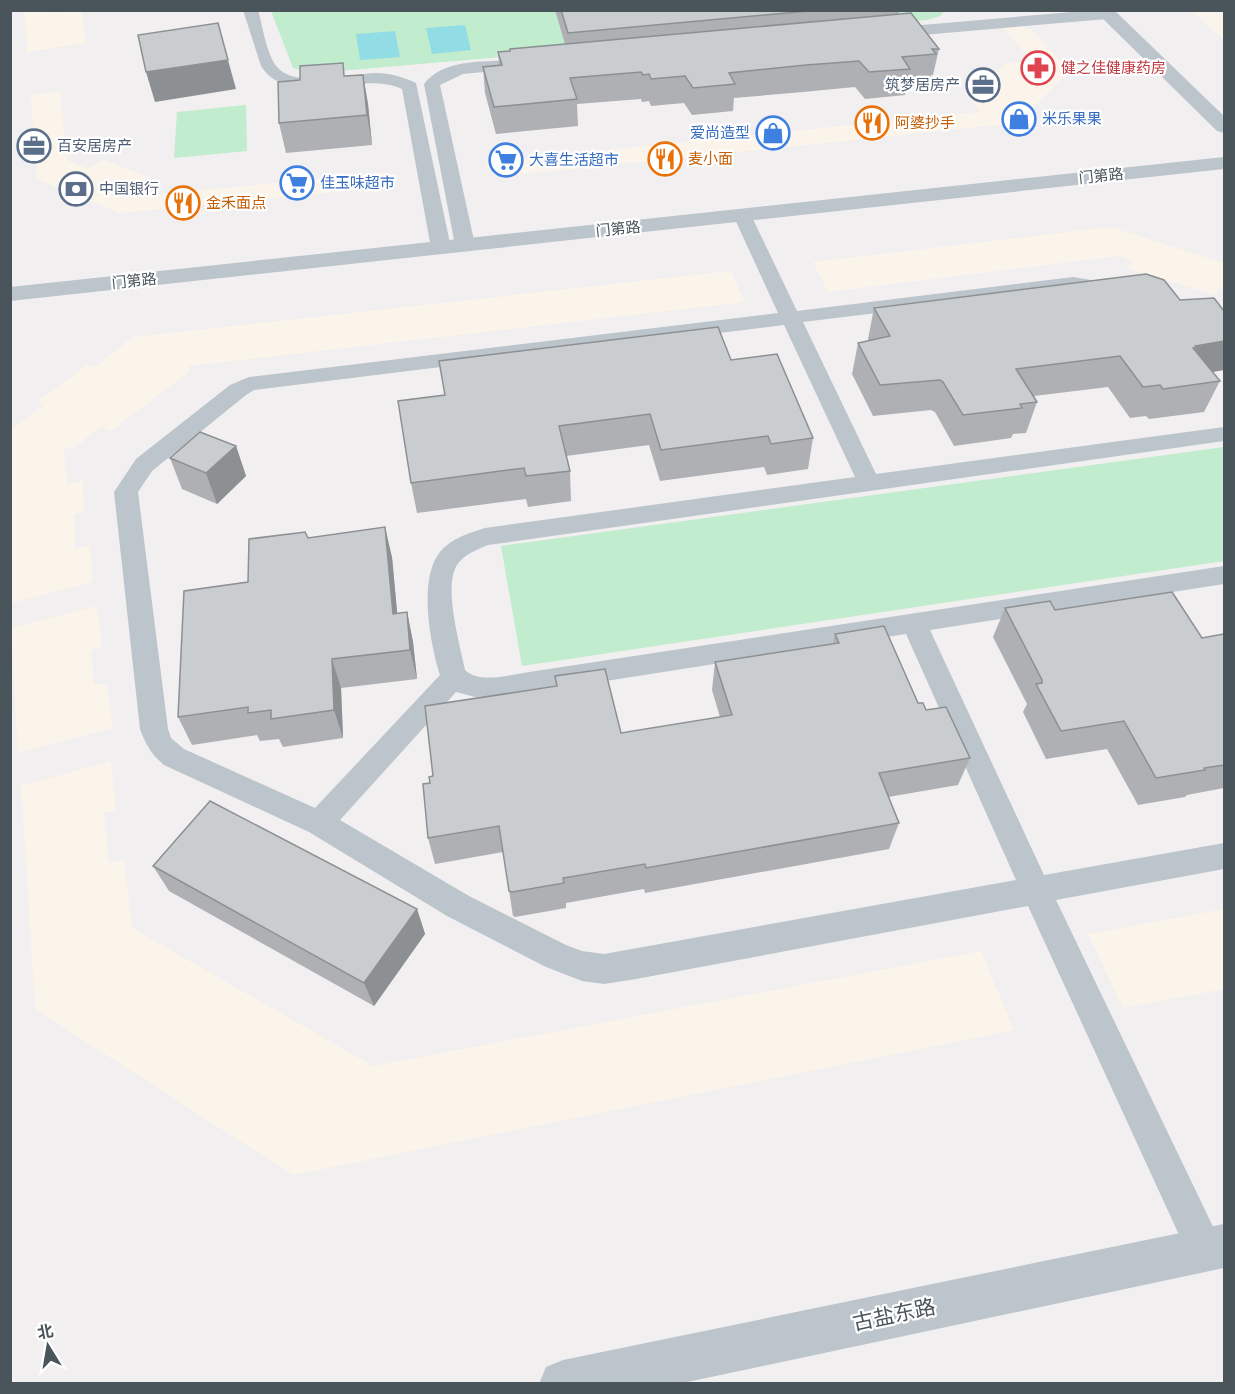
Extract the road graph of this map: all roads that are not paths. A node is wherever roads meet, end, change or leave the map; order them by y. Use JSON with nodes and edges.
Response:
{"nodes":[{"id":1,"x":250,"y":10,"type":"edge"},
{"id":2,"x":965,"y":10,"type":"edge"},
{"id":3,"x":972,"y":10,"type":"edge"},
{"id":4,"x":1052,"y":10,"type":"edge"},
{"id":5,"x":1105,"y":12,"type":"edge"},
{"id":6,"x":941,"y":28,"type":"junction"},
{"id":7,"x":870,"y":34,"type":"edge"},
{"id":8,"x":540,"y":63,"type":"edge"},
{"id":9,"x":458,"y":70,"type":"junction"},
{"id":10,"x":380,"y":77,"type":"junction"},
{"id":11,"x":1224,"y":127,"type":"edge"},
{"id":12,"x":1224,"y":163,"type":"edge"},
{"id":13,"x":742,"y":215,"type":"junction"},
{"id":14,"x":465,"y":245,"type":"junction"},
{"id":15,"x":441,"y":248,"type":"junction"},
{"id":16,"x":10,"y":294,"type":"edge"},
{"id":17,"x":1131,"y":294,"type":"edge"},
{"id":18,"x":1224,"y":434,"type":"edge"},
{"id":19,"x":869,"y":483,"type":"junction"},
{"id":20,"x":1224,"y":575,"type":"edge"},
{"id":21,"x":914,"y":624,"type":"junction"},
{"id":22,"x":454,"y":677,"type":"junction"},
{"id":23,"x":319,"y":823,"type":"junction"},
{"id":24,"x":1224,"y":856,"type":"edge"},
{"id":25,"x":1036,"y":891,"type":"junction"},
{"id":26,"x":1215,"y":1248,"type":"edge"},
{"id":27,"x":563,"y":1383,"type":"edge"}],
"edges":[{"from":1,"to":10,"type":"lane"},
{"from":2,"to":6,"type":"lane"},
{"from":3,"to":4,"type":"lane"},
{"from":5,"to":6,"type":"lane"},
{"from":5,"to":11,"type":"street"},
{"from":6,"to":7,"type":"lane"},
{"from":8,"to":9,"type":"lane"},
{"from":9,"to":10,"type":"lane"},
{"from":9,"to":14,"type":"lane"},
{"from":10,"to":15,"type":"lane"},
{"from":12,"to":13,"type":"street","name":"门第路"},
{"from":13,"to":14,"type":"street","name":"门第路"},
{"from":13,"to":19,"type":"lane"},
{"from":14,"to":15,"type":"street","name":"门第路"},
{"from":15,"to":16,"type":"street","name":"门第路"},
{"from":17,"to":23,"type":"lane"},
{"from":18,"to":19,"type":"lane"},
{"from":19,"to":22,"type":"lane"},
{"from":20,"to":21,"type":"lane"},
{"from":21,"to":22,"type":"lane"},
{"from":21,"to":25,"type":"lane"},
{"from":22,"to":23,"type":"lane"},
{"from":23,"to":25,"type":"lane"},
{"from":24,"to":25,"type":"lane"},
{"from":25,"to":26,"type":"lane"},
{"from":26,"to":27,"type":"street","name":"古盐东路"}]}
